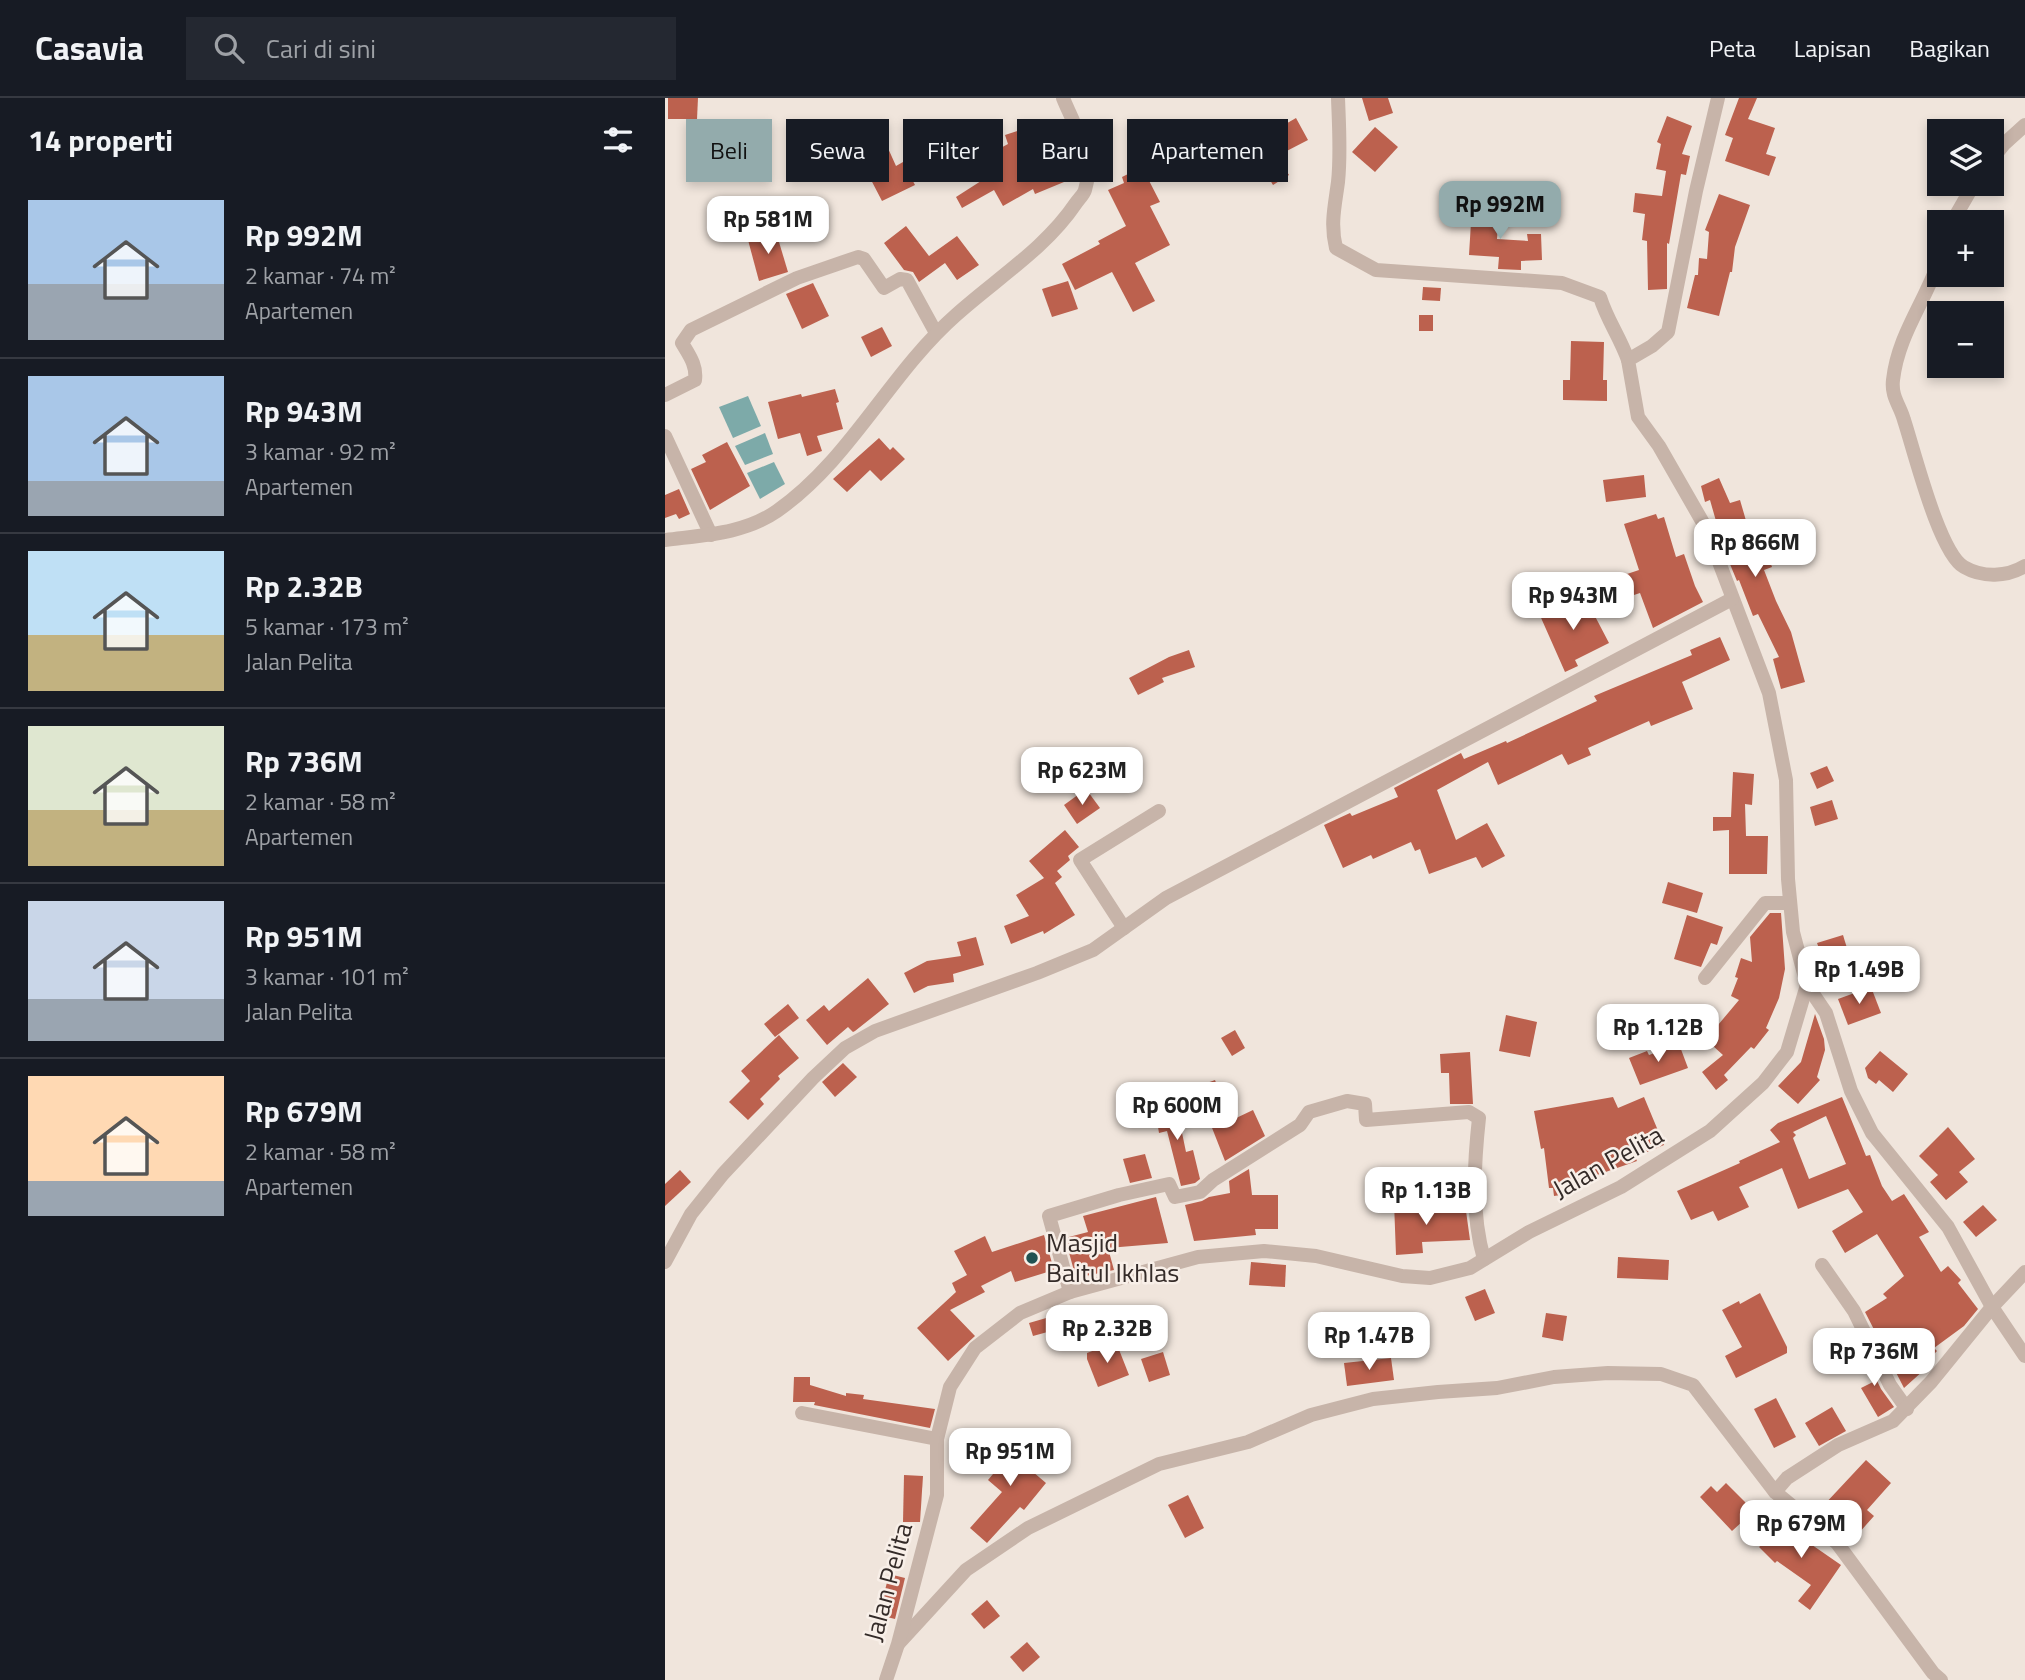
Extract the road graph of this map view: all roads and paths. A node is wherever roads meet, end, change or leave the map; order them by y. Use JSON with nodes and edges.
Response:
{"nodes":[{"id":1,"x":1063,"y":98,"type":"edge"},
{"id":2,"x":1338,"y":98,"type":"edge"},
{"id":3,"x":1718,"y":98,"type":"edge"},
{"id":4,"x":2025,"y":125,"type":"edge"},
{"id":5,"x":2004,"y":144,"type":"edge"},
{"id":6,"x":1927,"y":287,"type":"edge"},
{"id":7,"x":936,"y":333,"type":"junction"},
{"id":8,"x":1628,"y":359,"type":"junction"},
{"id":9,"x":665,"y":395,"type":"edge"},
{"id":10,"x":665,"y":436,"type":"edge"},
{"id":11,"x":712,"y":535,"type":"junction"},
{"id":12,"x":665,"y":540,"type":"edge"},
{"id":13,"x":2025,"y":566,"type":"edge"},
{"id":14,"x":1733,"y":599,"type":"junction"},
{"id":15,"x":1159,"y":811,"type":"dead end"},
{"id":16,"x":1790,"y":903,"type":"junction"},
{"id":17,"x":1124,"y":928,"type":"junction"},
{"id":18,"x":1705,"y":978,"type":"dead end"},
{"id":19,"x":1807,"y":985,"type":"junction"},
{"id":20,"x":1484,"y":1259,"type":"junction"},
{"id":21,"x":665,"y":1262,"type":"edge"},
{"id":22,"x":1822,"y":1265,"type":"dead end"},
{"id":23,"x":2025,"y":1272,"type":"edge"},
{"id":24,"x":1070,"y":1292,"type":"junction"},
{"id":25,"x":1992,"y":1307,"type":"junction"},
{"id":26,"x":2025,"y":1356,"type":"edge"},
{"id":27,"x":1907,"y":1409,"type":"junction"},
{"id":28,"x":802,"y":1413,"type":"dead end"},
{"id":29,"x":937,"y":1439,"type":"junction"},
{"id":30,"x":1775,"y":1492,"type":"junction"},
{"id":31,"x":898,"y":1644,"type":"junction"},
{"id":32,"x":886,"y":1680,"type":"edge"},
{"id":33,"x":1941,"y":1680,"type":"edge"}],
"edges":[{"from":1,"to":7,"type":"street"},
{"from":2,"to":8,"type":"street"},
{"from":3,"to":8,"type":"street"},
{"from":4,"to":5,"type":"street"},
{"from":6,"to":13,"type":"street"},
{"from":7,"to":9,"type":"street"},
{"from":7,"to":11,"type":"street"},
{"from":8,"to":14,"type":"street"},
{"from":10,"to":11,"type":"street"},
{"from":11,"to":12,"type":"street"},
{"from":14,"to":16,"type":"street"},
{"from":14,"to":17,"type":"street"},
{"from":15,"to":17,"type":"street"},
{"from":16,"to":18,"type":"street"},
{"from":16,"to":19,"type":"street"},
{"from":17,"to":21,"type":"street"},
{"from":19,"to":20,"type":"street","name":"Jalan Pelita"},
{"from":19,"to":25,"type":"street"},
{"from":20,"to":24,"type":"street","name":"Jalan Pelita"},
{"from":20,"to":24,"type":"street"},
{"from":22,"to":27,"type":"street"},
{"from":23,"to":25,"type":"street"},
{"from":24,"to":29,"type":"street","name":"Jalan Pelita"},
{"from":25,"to":26,"type":"street"},
{"from":25,"to":27,"type":"street"},
{"from":27,"to":30,"type":"street"},
{"from":28,"to":29,"type":"street"},
{"from":29,"to":31,"type":"street","name":"Jalan Pelita"},
{"from":30,"to":31,"type":"street"},
{"from":30,"to":33,"type":"street"},
{"from":31,"to":32,"type":"street","name":"Jalan Pelita"}]}
